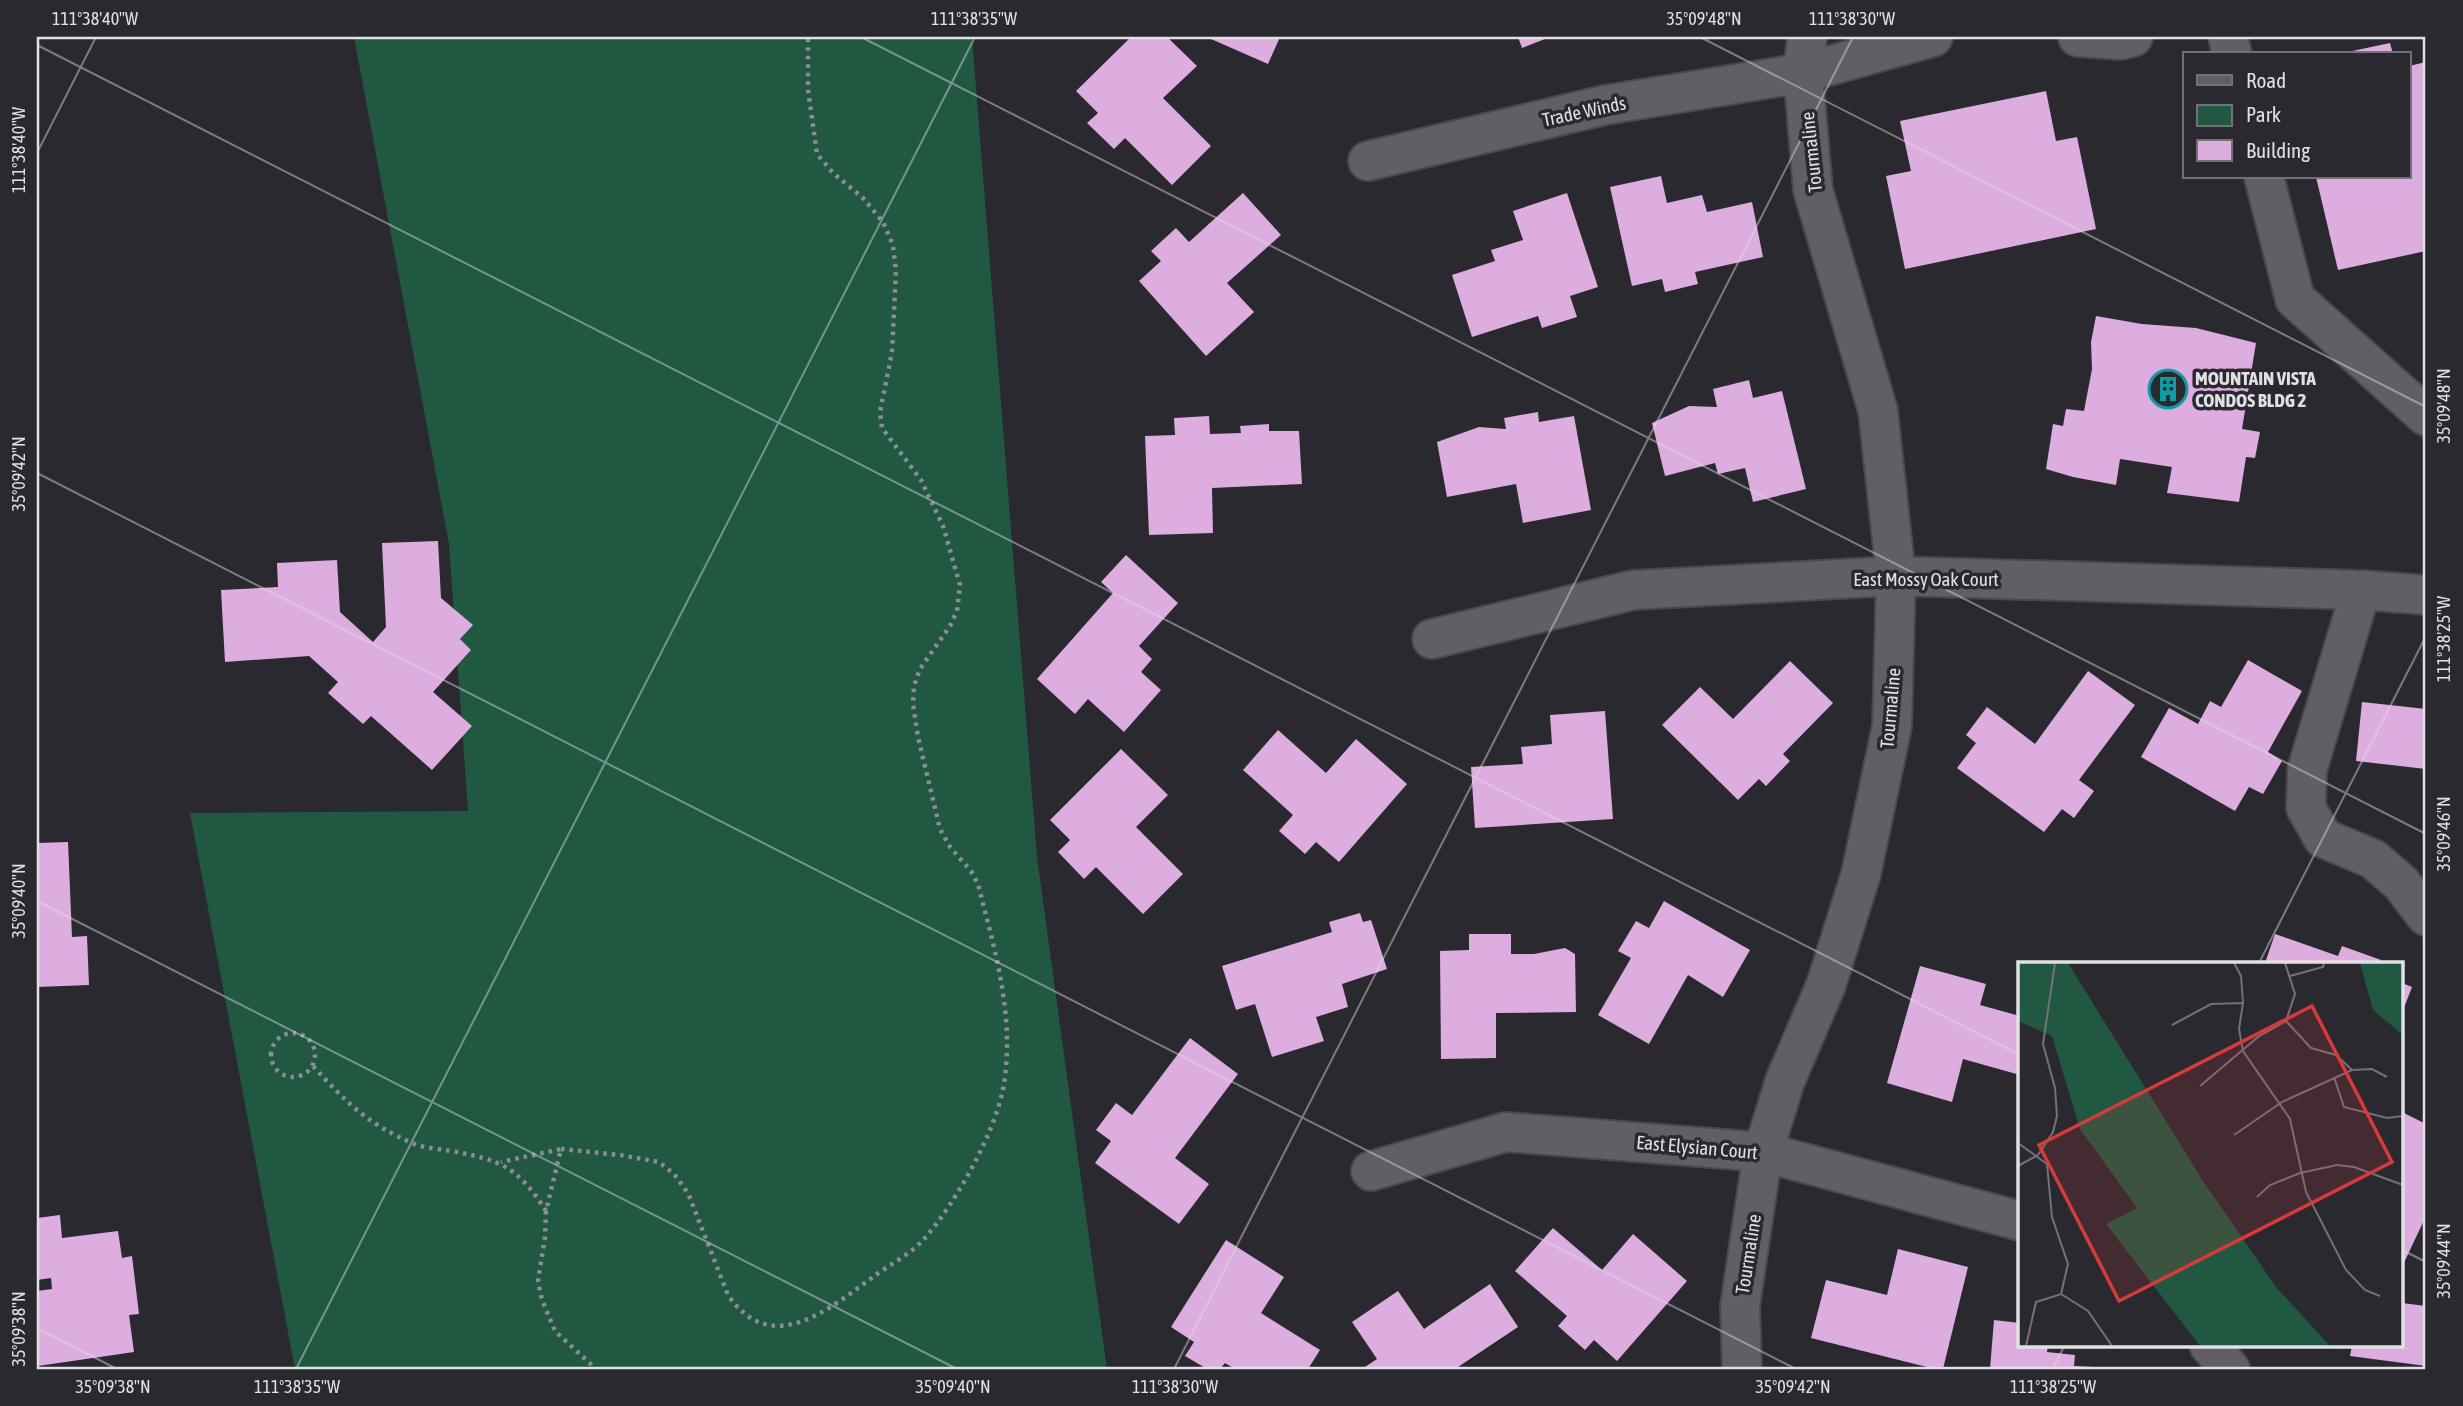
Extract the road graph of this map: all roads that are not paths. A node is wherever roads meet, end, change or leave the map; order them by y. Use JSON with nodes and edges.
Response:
{"nodes":[{"id":1,"x":1933,"y":37,"type":"edge"},
{"id":2,"x":2078,"y":37,"type":"edge"},
{"id":3,"x":2133,"y":37,"type":"edge"},
{"id":4,"x":1805,"y":55,"type":"edge"},
{"id":5,"x":1368,"y":161,"type":"dead end"},
{"id":6,"x":2264,"y":178,"type":"edge"},
{"id":7,"x":2426,"y":416,"type":"edge"},
{"id":8,"x":1896,"y":576,"type":"junction"},
{"id":9,"x":2361,"y":590,"type":"junction"},
{"id":10,"x":2426,"y":595,"type":"edge"},
{"id":11,"x":1432,"y":639,"type":"dead end"},
{"id":12,"x":2426,"y":916,"type":"edge"},
{"id":13,"x":1763,"y":1152,"type":"junction"},
{"id":14,"x":1371,"y":1171,"type":"dead end"},
{"id":15,"x":2018,"y":1220,"type":"edge"},
{"id":16,"x":2210,"y":1346,"type":"edge"},
{"id":17,"x":1742,"y":1369,"type":"edge"},
{"id":18,"x":2230,"y":1369,"type":"edge"}],
"edges":[{"from":1,"to":4,"type":"street","name":"Trade Winds"},
{"from":2,"to":3,"type":"street"},
{"from":4,"to":5,"type":"street","name":"Trade Winds"},
{"from":4,"to":8,"type":"street","name":"Tourmaline"},
{"from":6,"to":7,"type":"street"},
{"from":8,"to":9,"type":"street","name":"East Mossy Oak Court"},
{"from":8,"to":11,"type":"street","name":"East Mossy Oak Court"},
{"from":8,"to":13,"type":"street","name":"Tourmaline"},
{"from":9,"to":10,"type":"street","name":"East Mossy Oak Court"},
{"from":9,"to":12,"type":"street"},
{"from":13,"to":14,"type":"street","name":"East Elysian Court"},
{"from":13,"to":15,"type":"street","name":"East Elysian Court"},
{"from":13,"to":17,"type":"street","name":"Tourmaline"},
{"from":16,"to":18,"type":"street"}]}
